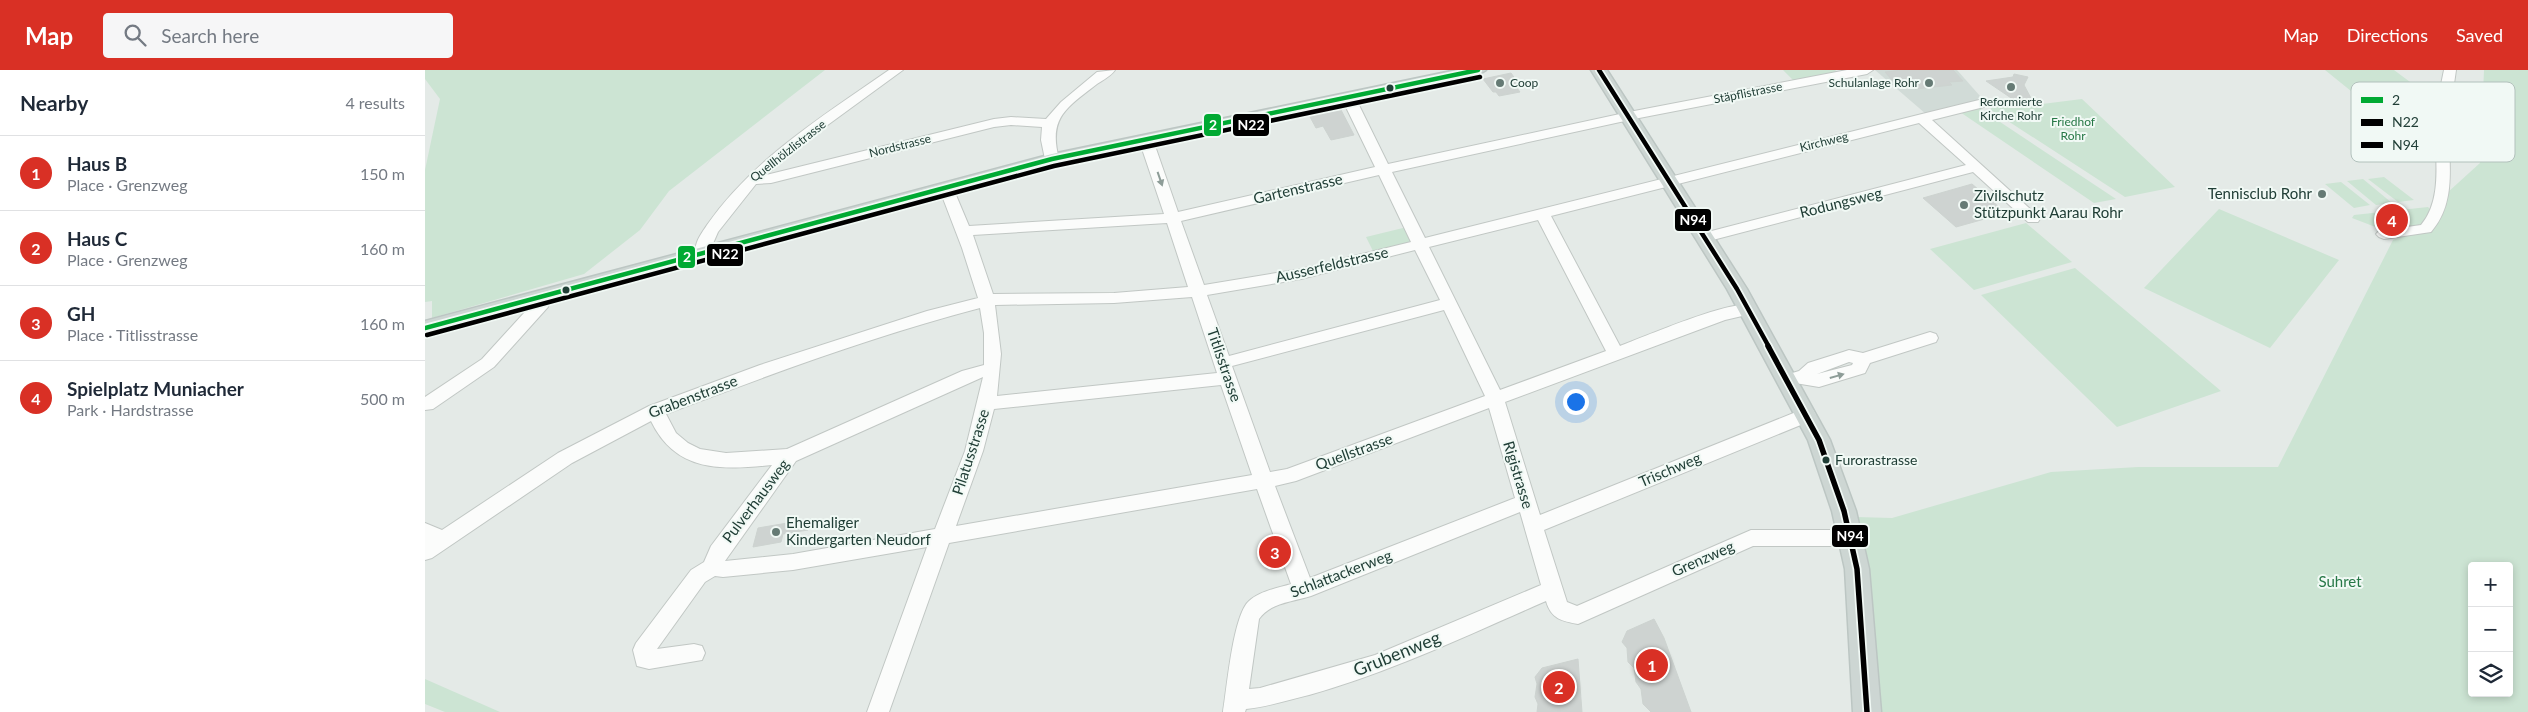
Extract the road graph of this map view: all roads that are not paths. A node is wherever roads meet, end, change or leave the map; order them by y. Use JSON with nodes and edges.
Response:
{"nodes":[{"id":1,"x":897,"y":70,"type":"edge"},
{"id":2,"x":1109,"y":70,"type":"edge"},
{"id":3,"x":1478,"y":70,"type":"edge"},
{"id":4,"x":1599,"y":70,"type":"edge"},
{"id":5,"x":1867,"y":70,"type":"edge"},
{"id":6,"x":1348,"y":97,"type":"junction"},
{"id":7,"x":1979,"y":104,"type":"dead end"},
{"id":8,"x":1629,"y":116,"type":"junction"},
{"id":9,"x":1922,"y":118,"type":"junction"},
{"id":10,"x":1051,"y":123,"type":"junction"},
{"id":11,"x":1147,"y":140,"type":"junction"},
{"id":12,"x":1052,"y":159,"type":"junction"},
{"id":13,"x":2443,"y":162,"type":"edge"},
{"id":14,"x":1976,"y":167,"type":"junction"},
{"id":15,"x":1384,"y":169,"type":"junction"},
{"id":16,"x":751,"y":180,"type":"junction"},
{"id":17,"x":1670,"y":181,"type":"junction"},
{"id":18,"x":946,"y":188,"type":"junction"},
{"id":19,"x":1541,"y":214,"type":"junction"},
{"id":20,"x":1173,"y":218,"type":"junction"},
{"id":21,"x":2033,"y":219,"type":"dead end"},
{"id":22,"x":964,"y":232,"type":"junction"},
{"id":23,"x":2384,"y":234,"type":"dead end"},
{"id":24,"x":1705,"y":237,"type":"junction"},
{"id":25,"x":1421,"y":245,"type":"junction"},
{"id":26,"x":703,"y":252,"type":"junction"},
{"id":27,"x":1198,"y":290,"type":"junction"},
{"id":28,"x":542,"y":297,"type":"junction"},
{"id":29,"x":987,"y":300,"type":"junction"},
{"id":30,"x":1450,"y":303,"type":"junction"},
{"id":31,"x":1749,"y":309,"type":"junction"},
{"id":32,"x":425,"y":328,"type":"edge"},
{"id":33,"x":1930,"y":338,"type":"dead end"},
{"id":34,"x":1616,"y":354,"type":"junction"},
{"id":35,"x":993,"y":368,"type":"junction"},
{"id":36,"x":1226,"y":371,"type":"junction"},
{"id":37,"x":1796,"y":378,"type":"junction"},
{"id":38,"x":1495,"y":400,"type":"junction"},
{"id":39,"x":987,"y":403,"type":"junction"},
{"id":40,"x":427,"y":404,"type":"dead end"},
{"id":41,"x":655,"y":411,"type":"junction"},
{"id":42,"x":1807,"y":414,"type":"junction"},
{"id":43,"x":789,"y":456,"type":"junction"},
{"id":44,"x":1264,"y":482,"type":"junction"},
{"id":45,"x":1527,"y":503,"type":"junction"},
{"id":46,"x":1533,"y":524,"type":"junction"},
{"id":47,"x":425,"y":531,"type":"edge"},
{"id":48,"x":943,"y":535,"type":"junction"},
{"id":49,"x":1851,"y":538,"type":"junction"},
{"id":50,"x":443,"y":539,"type":"junction"},
{"id":51,"x":425,"y":552,"type":"edge"},
{"id":52,"x":712,"y":567,"type":"junction"},
{"id":53,"x":1553,"y":589,"type":"junction"},
{"id":54,"x":1304,"y":590,"type":"junction"},
{"id":55,"x":1563,"y":612,"type":"joint"},
{"id":56,"x":694,"y":653,"type":"dead end"},
{"id":57,"x":1235,"y":706,"type":"edge"},
{"id":58,"x":878,"y":712,"type":"edge"},
{"id":59,"x":1867,"y":712,"type":"edge"}],
"edges":[{"from":1,"to":16,"type":"street","name":"Quellhölzlistrasse"},
{"from":2,"to":10,"type":"street"},
{"from":3,"to":6,"type":"main road"},
{"from":4,"to":8,"type":"main road"},
{"from":5,"to":8,"type":"street","name":"Stäpflistrasse"},
{"from":6,"to":11,"type":"main road"},
{"from":6,"to":15,"type":"street","name":"Rigistrasse"},
{"from":7,"to":9,"type":"street","name":"Kirchweg"},
{"from":8,"to":15,"type":"street","name":"Gartenstrasse"},
{"from":8,"to":17,"type":"main road"},
{"from":9,"to":14,"type":"street"},
{"from":9,"to":17,"type":"street","name":"Kirchweg"},
{"from":10,"to":12,"type":"street"},
{"from":10,"to":16,"type":"street","name":"Nordstrasse"},
{"from":11,"to":12,"type":"main road"},
{"from":11,"to":20,"type":"street","name":"Titlisstrasse","one_way":true},
{"from":12,"to":18,"type":"main road"},
{"from":13,"to":23,"type":"street"},
{"from":14,"to":21,"type":"street"},
{"from":14,"to":24,"type":"street","name":"Rodungsweg"},
{"from":15,"to":20,"type":"street","name":"Gartenstrasse"},
{"from":15,"to":25,"type":"street","name":"Rigistrasse"},
{"from":16,"to":26,"type":"street","name":"Quellhölzlistrasse"},
{"from":17,"to":19,"type":"street","name":"Ausserfeldstrasse"},
{"from":17,"to":24,"type":"main road"},
{"from":18,"to":22,"type":"street","name":"Pilatusstrasse"},
{"from":18,"to":26,"type":"main road"},
{"from":19,"to":25,"type":"street","name":"Ausserfeldstrasse"},
{"from":19,"to":34,"type":"street"},
{"from":20,"to":22,"type":"street","name":"Gartenstrasse"},
{"from":20,"to":27,"type":"street","name":"Titlisstrasse"},
{"from":22,"to":29,"type":"street","name":"Pilatusstrasse"},
{"from":24,"to":31,"type":"main road"},
{"from":25,"to":27,"type":"street","name":"Ausserfeldstrasse"},
{"from":25,"to":30,"type":"street","name":"Rigistrasse"},
{"from":26,"to":28,"type":"main road"},
{"from":27,"to":29,"type":"street","name":"Ausserfeldstrasse"},
{"from":27,"to":36,"type":"street","name":"Titlisstrasse"},
{"from":28,"to":32,"type":"main road"},
{"from":28,"to":40,"type":"street"},
{"from":29,"to":35,"type":"street","name":"Pilatusstrasse"},
{"from":29,"to":41,"type":"street","name":"Grabenstrasse"},
{"from":30,"to":36,"type":"street"},
{"from":30,"to":38,"type":"street","name":"Rigistrasse"},
{"from":31,"to":34,"type":"street","name":"Quellstrasse"},
{"from":31,"to":37,"type":"main road"},
{"from":33,"to":37,"type":"street"},
{"from":34,"to":38,"type":"street","name":"Quellstrasse"},
{"from":35,"to":39,"type":"street","name":"Pilatusstrasse"},
{"from":35,"to":43,"type":"street","name":"Pulverhausweg"},
{"from":36,"to":39,"type":"street"},
{"from":36,"to":44,"type":"street","name":"Titlisstrasse"},
{"from":37,"to":42,"type":"main road"},
{"from":38,"to":44,"type":"street","name":"Quellstrasse"},
{"from":38,"to":45,"type":"street","name":"Rigistrasse"},
{"from":39,"to":48,"type":"street","name":"Pilatusstrasse"},
{"from":41,"to":43,"type":"street"},
{"from":41,"to":50,"type":"street","name":"Grabenstrasse"},
{"from":42,"to":46,"type":"street","name":"Trischweg"},
{"from":42,"to":49,"type":"main road"},
{"from":43,"to":52,"type":"street","name":"Pulverhausweg"},
{"from":44,"to":48,"type":"street","name":"Quellstrasse"},
{"from":44,"to":54,"type":"street","name":"Titlisstrasse"},
{"from":45,"to":46,"type":"street","name":"Rigistrasse"},
{"from":45,"to":54,"type":"street","name":"Schlattackerweg"},
{"from":46,"to":53,"type":"street","name":"Rigistrasse"},
{"from":47,"to":50,"type":"street"},
{"from":48,"to":52,"type":"street","name":"Quellstrasse"},
{"from":48,"to":58,"type":"street","name":"Pilatusstrasse"},
{"from":49,"to":55,"type":"street","name":"Grenzweg"},
{"from":49,"to":59,"type":"main road"},
{"from":50,"to":51,"type":"street","name":"Grabenstrasse"},
{"from":52,"to":56,"type":"street","name":"Pulverhausweg"},
{"from":53,"to":55,"type":"street","name":"Rigistrasse"},
{"from":53,"to":57,"type":"street","name":"Grubenweg"},
{"from":54,"to":57,"type":"street","name":"Schlattackerweg"}]}
